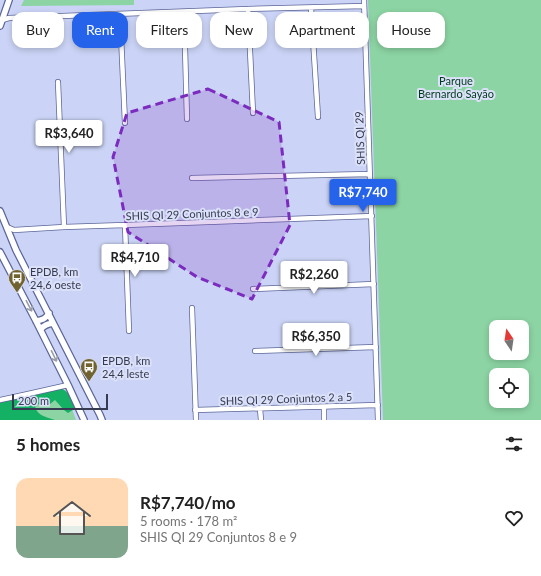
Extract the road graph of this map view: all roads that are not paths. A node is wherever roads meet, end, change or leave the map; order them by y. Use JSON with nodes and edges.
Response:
{"nodes":[{"id":1,"x":9,"y":0,"type":"edge"},
{"id":2,"x":364,"y":0,"type":"edge"},
{"id":3,"x":364,"y":6,"type":"junction"},
{"id":4,"x":311,"y":8,"type":"junction"},
{"id":5,"x":248,"y":9,"type":"junction"},
{"id":6,"x":184,"y":12,"type":"edge"},
{"id":7,"x":72,"y":16,"type":"edge"},
{"id":8,"x":4,"y":20,"type":"edge"},
{"id":9,"x":122,"y":48,"type":"edge"},
{"id":10,"x":185,"y":48,"type":"edge"},
{"id":11,"x":58,"y":82,"type":"dead end"},
{"id":12,"x":253,"y":113,"type":"dead end"},
{"id":13,"x":318,"y":117,"type":"dead end"},
{"id":14,"x":187,"y":119,"type":"dead end"},
{"id":15,"x":125,"y":123,"type":"dead end"},
{"id":16,"x":370,"y":174,"type":"junction"},
{"id":17,"x":192,"y":178,"type":"dead end"},
{"id":18,"x":0,"y":211,"type":"edge"},
{"id":19,"x":372,"y":216,"type":"junction"},
{"id":20,"x":125,"y":225,"type":"junction"},
{"id":21,"x":64,"y":227,"type":"junction"},
{"id":22,"x":12,"y":232,"type":"junction"},
{"id":23,"x":0,"y":252,"type":"edge"},
{"id":24,"x":374,"y":284,"type":"junction"},
{"id":25,"x":253,"y":289,"type":"dead end"},
{"id":26,"x":192,"y":308,"type":"dead end"},
{"id":27,"x":48,"y":313,"type":"junction"},
{"id":28,"x":36,"y":321,"type":"junction"},
{"id":29,"x":53,"y":323,"type":"junction"},
{"id":30,"x":41,"y":330,"type":"junction"},
{"id":31,"x":129,"y":331,"type":"dead end"},
{"id":32,"x":376,"y":347,"type":"junction"},
{"id":33,"x":255,"y":352,"type":"dead end"},
{"id":34,"x":68,"y":385,"type":"junction"},
{"id":35,"x":0,"y":400,"type":"edge"},
{"id":36,"x":378,"y":405,"type":"junction"},
{"id":37,"x":324,"y":407,"type":"junction"},
{"id":38,"x":260,"y":409,"type":"junction"},
{"id":39,"x":195,"y":410,"type":"junction"},
{"id":40,"x":84,"y":420,"type":"edge"},
{"id":41,"x":102,"y":420,"type":"edge"},
{"id":42,"x":196,"y":420,"type":"edge"},
{"id":43,"x":261,"y":420,"type":"edge"},
{"id":44,"x":324,"y":420,"type":"edge"},
{"id":45,"x":378,"y":420,"type":"edge"}],
"edges":[{"from":1,"to":8,"type":"main road"},
{"from":2,"to":3,"type":"street","name":"SHIS QI 29"},
{"from":3,"to":4,"type":"street"},
{"from":3,"to":16,"type":"street","name":"SHIS QI 29"},
{"from":4,"to":5,"type":"street"},
{"from":4,"to":13,"type":"street"},
{"from":5,"to":6,"type":"street"},
{"from":5,"to":12,"type":"street"},
{"from":7,"to":8,"type":"street"},
{"from":9,"to":15,"type":"street"},
{"from":10,"to":14,"type":"street"},
{"from":11,"to":21,"type":"street"},
{"from":16,"to":17,"type":"street"},
{"from":16,"to":19,"type":"street","name":"SHIS QI 29"},
{"from":18,"to":22,"type":"main road"},
{"from":19,"to":20,"type":"street","name":"SHIS QI 29 Conjuntos 8 e 9"},
{"from":19,"to":24,"type":"street","name":"SHIS QI 29"},
{"from":20,"to":21,"type":"street","name":"SHIS QI 29 Conjuntos 8 e 9"},
{"from":20,"to":31,"type":"street"},
{"from":21,"to":22,"type":"street","name":"SHIS QI 29 Conjuntos 8 e 9"},
{"from":22,"to":27,"type":"main road"},
{"from":23,"to":28,"type":"main road","one_way":true},
{"from":24,"to":25,"type":"street"},
{"from":24,"to":32,"type":"street","name":"SHIS QI 29"},
{"from":26,"to":39,"type":"street"},
{"from":27,"to":28,"type":"main road"},
{"from":27,"to":29,"type":"main road"},
{"from":28,"to":30,"type":"main road"},
{"from":29,"to":30,"type":"main road"},
{"from":29,"to":41,"type":"main road"},
{"from":30,"to":34,"type":"main road","one_way":true},
{"from":32,"to":33,"type":"street"},
{"from":32,"to":36,"type":"street","name":"SHIS QI 29"},
{"from":34,"to":35,"type":"street"},
{"from":34,"to":40,"type":"main road"},
{"from":36,"to":37,"type":"street","name":"SHIS QI 29 Conjuntos 2 a 5"},
{"from":36,"to":45,"type":"street","name":"SHIS QI 29"},
{"from":37,"to":38,"type":"street","name":"SHIS QI 29 Conjuntos 2 a 5"},
{"from":37,"to":44,"type":"street"},
{"from":38,"to":39,"type":"street","name":"SHIS QI 29 Conjuntos 2 a 5"},
{"from":38,"to":43,"type":"street"},
{"from":39,"to":42,"type":"street"}]}
